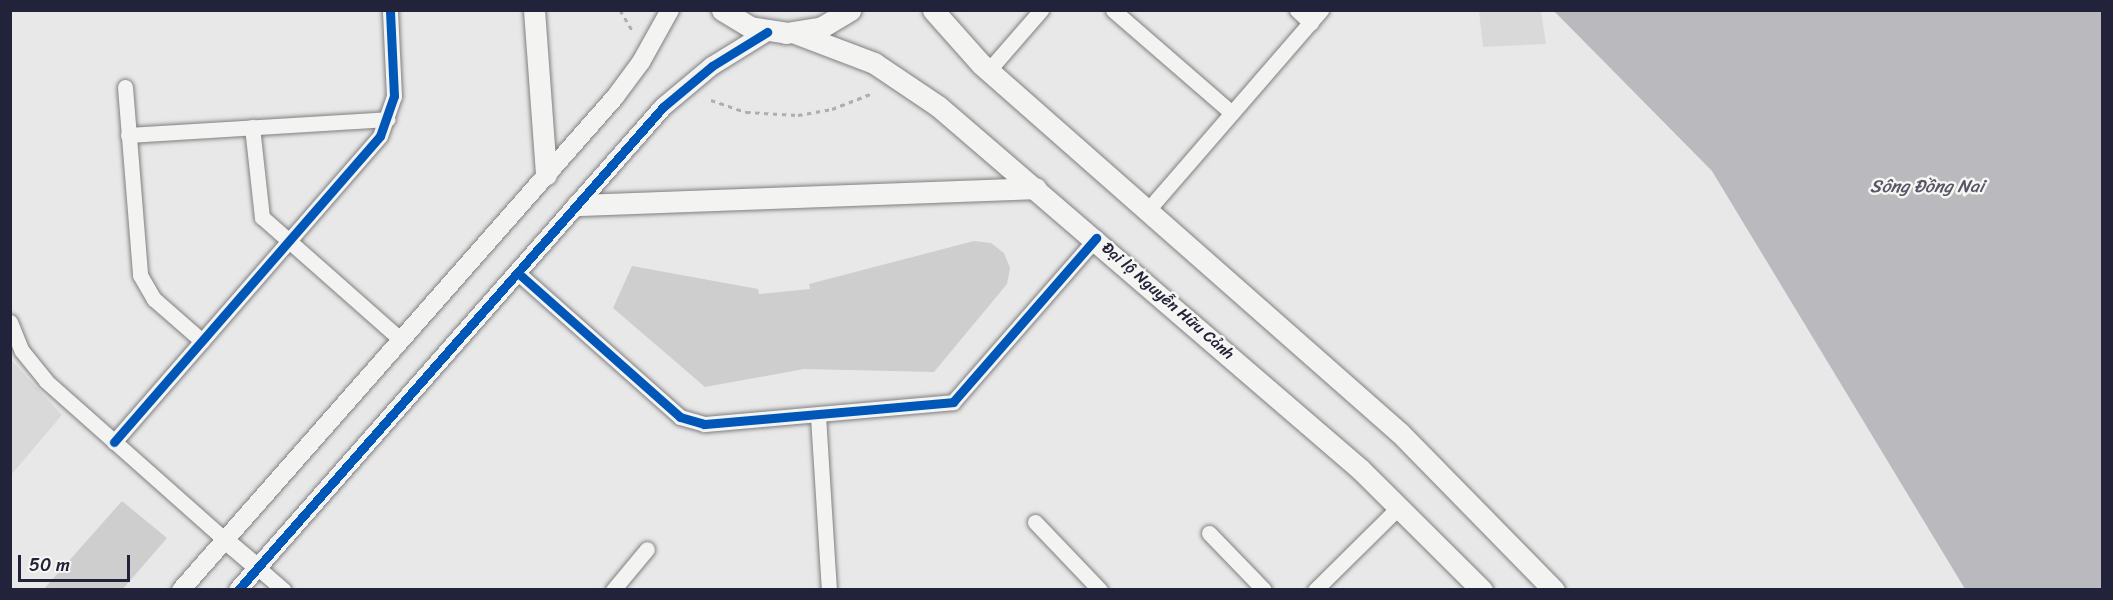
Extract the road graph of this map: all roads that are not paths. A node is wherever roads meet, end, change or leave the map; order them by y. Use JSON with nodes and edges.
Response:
{"nodes":[{"id":1,"x":390,"y":10,"type":"edge"},
{"id":2,"x":534,"y":10,"type":"edge"},
{"id":3,"x":670,"y":10,"type":"edge"},
{"id":4,"x":722,"y":10,"type":"edge"},
{"id":5,"x":850,"y":10,"type":"edge"},
{"id":6,"x":933,"y":10,"type":"edge"},
{"id":7,"x":1041,"y":10,"type":"edge"},
{"id":8,"x":1113,"y":10,"type":"edge"},
{"id":9,"x":1296,"y":10,"type":"edge"},
{"id":10,"x":1321,"y":10,"type":"edge"},
{"id":11,"x":1311,"y":23,"type":"junction"},
{"id":12,"x":768,"y":32,"type":"junction"},
{"id":13,"x":795,"y":33,"type":"junction"},
{"id":14,"x":988,"y":71,"type":"junction"},
{"id":15,"x":125,"y":87,"type":"dead end"},
{"id":16,"x":1232,"y":113,"type":"junction"},
{"id":17,"x":388,"y":119,"type":"junction"},
{"id":18,"x":252,"y":127,"type":"junction"},
{"id":19,"x":128,"y":135,"type":"junction"},
{"id":20,"x":546,"y":176,"type":"junction"},
{"id":21,"x":1036,"y":188,"type":"junction"},
{"id":22,"x":577,"y":205,"type":"junction"},
{"id":23,"x":1148,"y":211,"type":"junction"},
{"id":24,"x":1096,"y":238,"type":"junction"},
{"id":25,"x":289,"y":243,"type":"junction"},
{"id":26,"x":518,"y":273,"type":"junction"},
{"id":27,"x":10,"y":322,"type":"edge"},
{"id":28,"x":401,"y":340,"type":"junction"},
{"id":29,"x":202,"y":341,"type":"junction"},
{"id":30,"x":818,"y":416,"type":"junction"},
{"id":31,"x":114,"y":442,"type":"junction"},
{"id":32,"x":1400,"y":506,"type":"junction"},
{"id":33,"x":1035,"y":522,"type":"dead end"},
{"id":34,"x":1209,"y":532,"type":"dead end"},
{"id":35,"x":225,"y":540,"type":"junction"},
{"id":36,"x":648,"y":549,"type":"dead end"},
{"id":37,"x":257,"y":567,"type":"junction"},
{"id":38,"x":181,"y":590,"type":"edge"},
{"id":39,"x":238,"y":590,"type":"edge"},
{"id":40,"x":283,"y":590,"type":"edge"},
{"id":41,"x":613,"y":590,"type":"edge"},
{"id":42,"x":829,"y":590,"type":"edge"},
{"id":43,"x":1100,"y":590,"type":"edge"},
{"id":44,"x":1264,"y":590,"type":"edge"},
{"id":45,"x":1315,"y":590,"type":"edge"},
{"id":46,"x":1482,"y":590,"type":"edge"},
{"id":47,"x":1554,"y":590,"type":"edge"}],
"edges":[{"from":1,"to":17,"type":"street"},
{"from":2,"to":20,"type":"main road"},
{"from":3,"to":20,"type":"street"},
{"from":4,"to":12,"type":"main road"},
{"from":5,"to":13,"type":"main road"},
{"from":6,"to":14,"type":"main road"},
{"from":7,"to":14,"type":"street"},
{"from":8,"to":16,"type":"street"},
{"from":9,"to":11,"type":"street"},
{"from":10,"to":11,"type":"street"},
{"from":11,"to":16,"type":"street"},
{"from":12,"to":13,"type":"main road"},
{"from":12,"to":22,"type":"street"},
{"from":13,"to":21,"type":"main road","name":"Đại lộ Nguyễn Hữu Cảnh"},
{"from":14,"to":23,"type":"main road"},
{"from":15,"to":19,"type":"street"},
{"from":16,"to":23,"type":"street"},
{"from":17,"to":18,"type":"street"},
{"from":17,"to":25,"type":"street"},
{"from":18,"to":19,"type":"street"},
{"from":18,"to":25,"type":"street"},
{"from":19,"to":29,"type":"street"},
{"from":20,"to":28,"type":"street"},
{"from":21,"to":22,"type":"main road"},
{"from":21,"to":24,"type":"main road","name":"Đại lộ Nguyễn Hữu Cảnh"},
{"from":22,"to":26,"type":"street"},
{"from":23,"to":47,"type":"main road"},
{"from":24,"to":30,"type":"street"},
{"from":24,"to":32,"type":"main road","name":"Đại lộ Nguyễn Hữu Cảnh"},
{"from":25,"to":28,"type":"street"},
{"from":25,"to":29,"type":"street"},
{"from":26,"to":30,"type":"street"},
{"from":26,"to":37,"type":"street"},
{"from":27,"to":31,"type":"street"},
{"from":28,"to":35,"type":"street"},
{"from":29,"to":31,"type":"street"},
{"from":30,"to":42,"type":"street"},
{"from":31,"to":35,"type":"street"},
{"from":32,"to":45,"type":"street"},
{"from":32,"to":46,"type":"main road","name":"Đại lộ Nguyễn Hữu Cảnh"},
{"from":33,"to":43,"type":"street"},
{"from":34,"to":44,"type":"street"},
{"from":35,"to":37,"type":"street"},
{"from":35,"to":38,"type":"street"},
{"from":36,"to":41,"type":"street"},
{"from":37,"to":39,"type":"street"},
{"from":37,"to":40,"type":"street"}]}
